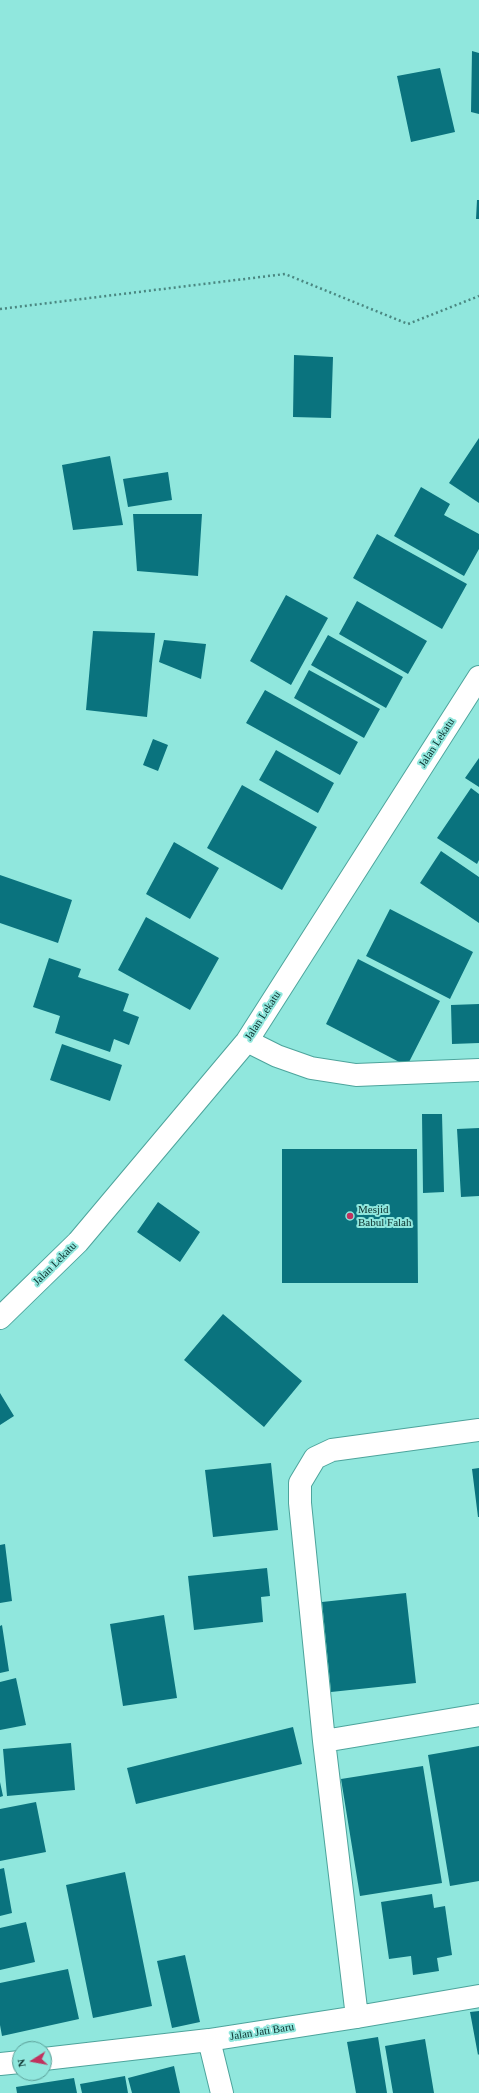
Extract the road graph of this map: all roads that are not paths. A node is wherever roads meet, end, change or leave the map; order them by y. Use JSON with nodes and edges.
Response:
{"nodes":[{"id":1,"x":479,"y":677,"type":"edge"},
{"id":2,"x":247,"y":1041,"type":"junction"},
{"id":3,"x":479,"y":1070,"type":"edge"},
{"id":4,"x":0,"y":1318,"type":"edge"},
{"id":5,"x":479,"y":1430,"type":"edge"},
{"id":6,"x":479,"y":1715,"type":"edge"},
{"id":7,"x":324,"y":1741,"type":"junction"},
{"id":8,"x":479,"y":1996,"type":"edge"},
{"id":9,"x":357,"y":2017,"type":"junction"},
{"id":10,"x":209,"y":2040,"type":"junction"},
{"id":11,"x":52,"y":2058,"type":"edge"},
{"id":12,"x":12,"y":2063,"type":"edge"},
{"id":13,"x":0,"y":2064,"type":"edge"},
{"id":14,"x":222,"y":2093,"type":"edge"}],
"edges":[{"from":1,"to":2,"type":"street","name":"Jalan Lekatu"},
{"from":2,"to":3,"type":"street"},
{"from":2,"to":4,"type":"street","name":"Jalan Lekatu"},
{"from":5,"to":7,"type":"street"},
{"from":6,"to":7,"type":"street"},
{"from":7,"to":9,"type":"street"},
{"from":8,"to":9,"type":"street","name":"Jalan Jati Baru"},
{"from":9,"to":10,"type":"street","name":"Jalan Jati Baru"},
{"from":10,"to":11,"type":"street","name":"Jalan Jati Baru"},
{"from":10,"to":14,"type":"street"},
{"from":12,"to":13,"type":"street"}]}
